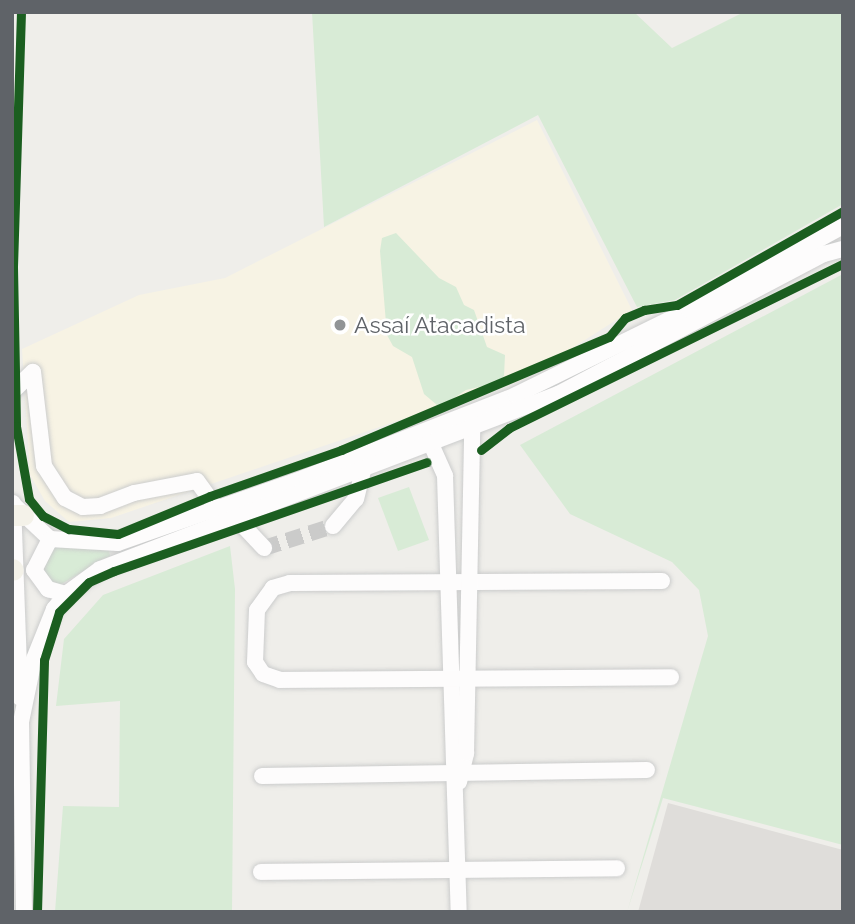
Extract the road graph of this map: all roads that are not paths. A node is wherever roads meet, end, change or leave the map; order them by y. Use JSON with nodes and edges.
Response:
{"nodes":[{"id":1,"x":843,"y":226,"type":"edge"},
{"id":2,"x":843,"y":249,"type":"edge"},
{"id":3,"x":12,"y":392,"type":"edge"},
{"id":4,"x":472,"y":428,"type":"junction"},
{"id":5,"x":432,"y":444,"type":"junction"},
{"id":6,"x":363,"y":471,"type":"junction"},
{"id":7,"x":469,"y":472,"type":"junction"},
{"id":8,"x":445,"y":476,"type":"junction"},
{"id":9,"x":216,"y":507,"type":"junction"},
{"id":10,"x":15,"y":510,"type":"edge"},
{"id":11,"x":234,"y":516,"type":"junction"},
{"id":12,"x":333,"y":526,"type":"tunnel mouth"},
{"id":13,"x":50,"y":539,"type":"junction"},
{"id":14,"x":264,"y":548,"type":"dead end"},
{"id":15,"x":13,"y":569,"type":"edge"},
{"id":16,"x":447,"y":579,"type":"junction"},
{"id":17,"x":468,"y":579,"type":"junction"},
{"id":18,"x":662,"y":581,"type":"dead end"},
{"id":19,"x":66,"y":594,"type":"junction"},
{"id":20,"x":671,"y":677,"type":"dead end"},
{"id":21,"x":450,"y":679,"type":"junction"},
{"id":22,"x":467,"y":679,"type":"junction"},
{"id":23,"x":21,"y":722,"type":"junction"},
{"id":24,"x":647,"y":770,"type":"dead end"},
{"id":25,"x":262,"y":776,"type":"dead end"},
{"id":26,"x":458,"y":777,"type":"junction"},
{"id":27,"x":459,"y":868,"type":"junction"},
{"id":28,"x":617,"y":868,"type":"dead end"},
{"id":29,"x":261,"y":872,"type":"dead end"},
{"id":30,"x":23,"y":912,"type":"edge"},
{"id":31,"x":459,"y":912,"type":"edge"}],
"edges":[{"from":1,"to":9,"type":"street"},
{"from":2,"to":4,"type":"street"},
{"from":3,"to":9,"type":"street"},
{"from":4,"to":5,"type":"street"},
{"from":4,"to":7,"type":"street"},
{"from":5,"to":6,"type":"street"},
{"from":5,"to":8,"type":"street"},
{"from":6,"to":11,"type":"street"},
{"from":6,"to":12,"type":"street"},
{"from":7,"to":8,"type":"street"},
{"from":7,"to":17,"type":"street"},
{"from":8,"to":16,"type":"street"},
{"from":9,"to":13,"type":"street"},
{"from":10,"to":13,"type":"street"},
{"from":10,"to":15,"type":"street"},
{"from":11,"to":14,"type":"street"},
{"from":11,"to":19,"type":"street"},
{"from":13,"to":19,"type":"street"},
{"from":15,"to":23,"type":"street"},
{"from":16,"to":17,"type":"street"},
{"from":16,"to":21,"type":"street"},
{"from":16,"to":21,"type":"street"},
{"from":17,"to":18,"type":"street"},
{"from":17,"to":22,"type":"street"},
{"from":19,"to":23,"type":"street"},
{"from":20,"to":22,"type":"street"},
{"from":21,"to":22,"type":"street"},
{"from":21,"to":26,"type":"street"},
{"from":22,"to":26,"type":"street"},
{"from":23,"to":30,"type":"street"},
{"from":24,"to":26,"type":"street"},
{"from":25,"to":26,"type":"street"},
{"from":26,"to":27,"type":"street"},
{"from":27,"to":28,"type":"street"},
{"from":27,"to":29,"type":"street"},
{"from":27,"to":31,"type":"street"}]}
